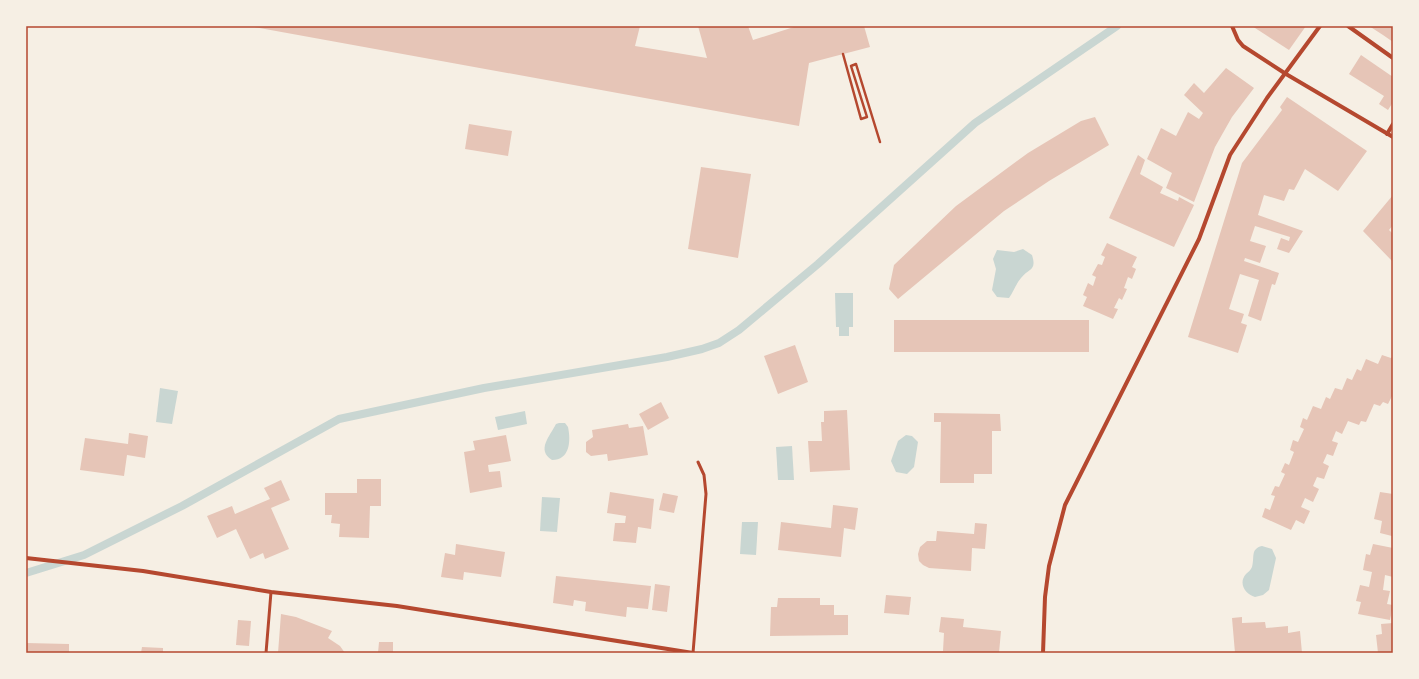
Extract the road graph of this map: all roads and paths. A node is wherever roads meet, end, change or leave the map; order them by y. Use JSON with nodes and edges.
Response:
{"nodes":[{"id":1,"x":1232,"y":26,"type":"edge"},
{"id":2,"x":1320,"y":26,"type":"edge"},
{"id":3,"x":1348,"y":26,"type":"edge"},
{"id":4,"x":843,"y":54,"type":"dead end"},
{"id":5,"x":1393,"y":58,"type":"edge"},
{"id":6,"x":1286,"y":74,"type":"junction"},
{"id":7,"x":1393,"y":124,"type":"edge"},
{"id":8,"x":1387,"y":134,"type":"junction"},
{"id":9,"x":1393,"y":137,"type":"edge"},
{"id":10,"x":880,"y":142,"type":"dead end"},
{"id":11,"x":698,"y":462,"type":"dead end"},
{"id":12,"x":26,"y":558,"type":"edge"},
{"id":13,"x":271,"y":592,"type":"junction"},
{"id":14,"x":266,"y":653,"type":"edge"},
{"id":15,"x":693,"y":653,"type":"edge"},
{"id":16,"x":1043,"y":653,"type":"edge"}],
"edges":[{"from":1,"to":6,"type":"street"},
{"from":2,"to":6,"type":"street"},
{"from":3,"to":5,"type":"street"},
{"from":4,"to":10,"type":"path"},
{"from":6,"to":8,"type":"street"},
{"from":6,"to":16,"type":"street"},
{"from":7,"to":8,"type":"street"},
{"from":8,"to":9,"type":"street"},
{"from":11,"to":15,"type":"lane"},
{"from":12,"to":13,"type":"street"},
{"from":13,"to":14,"type":"lane"},
{"from":13,"to":15,"type":"street"}]}
